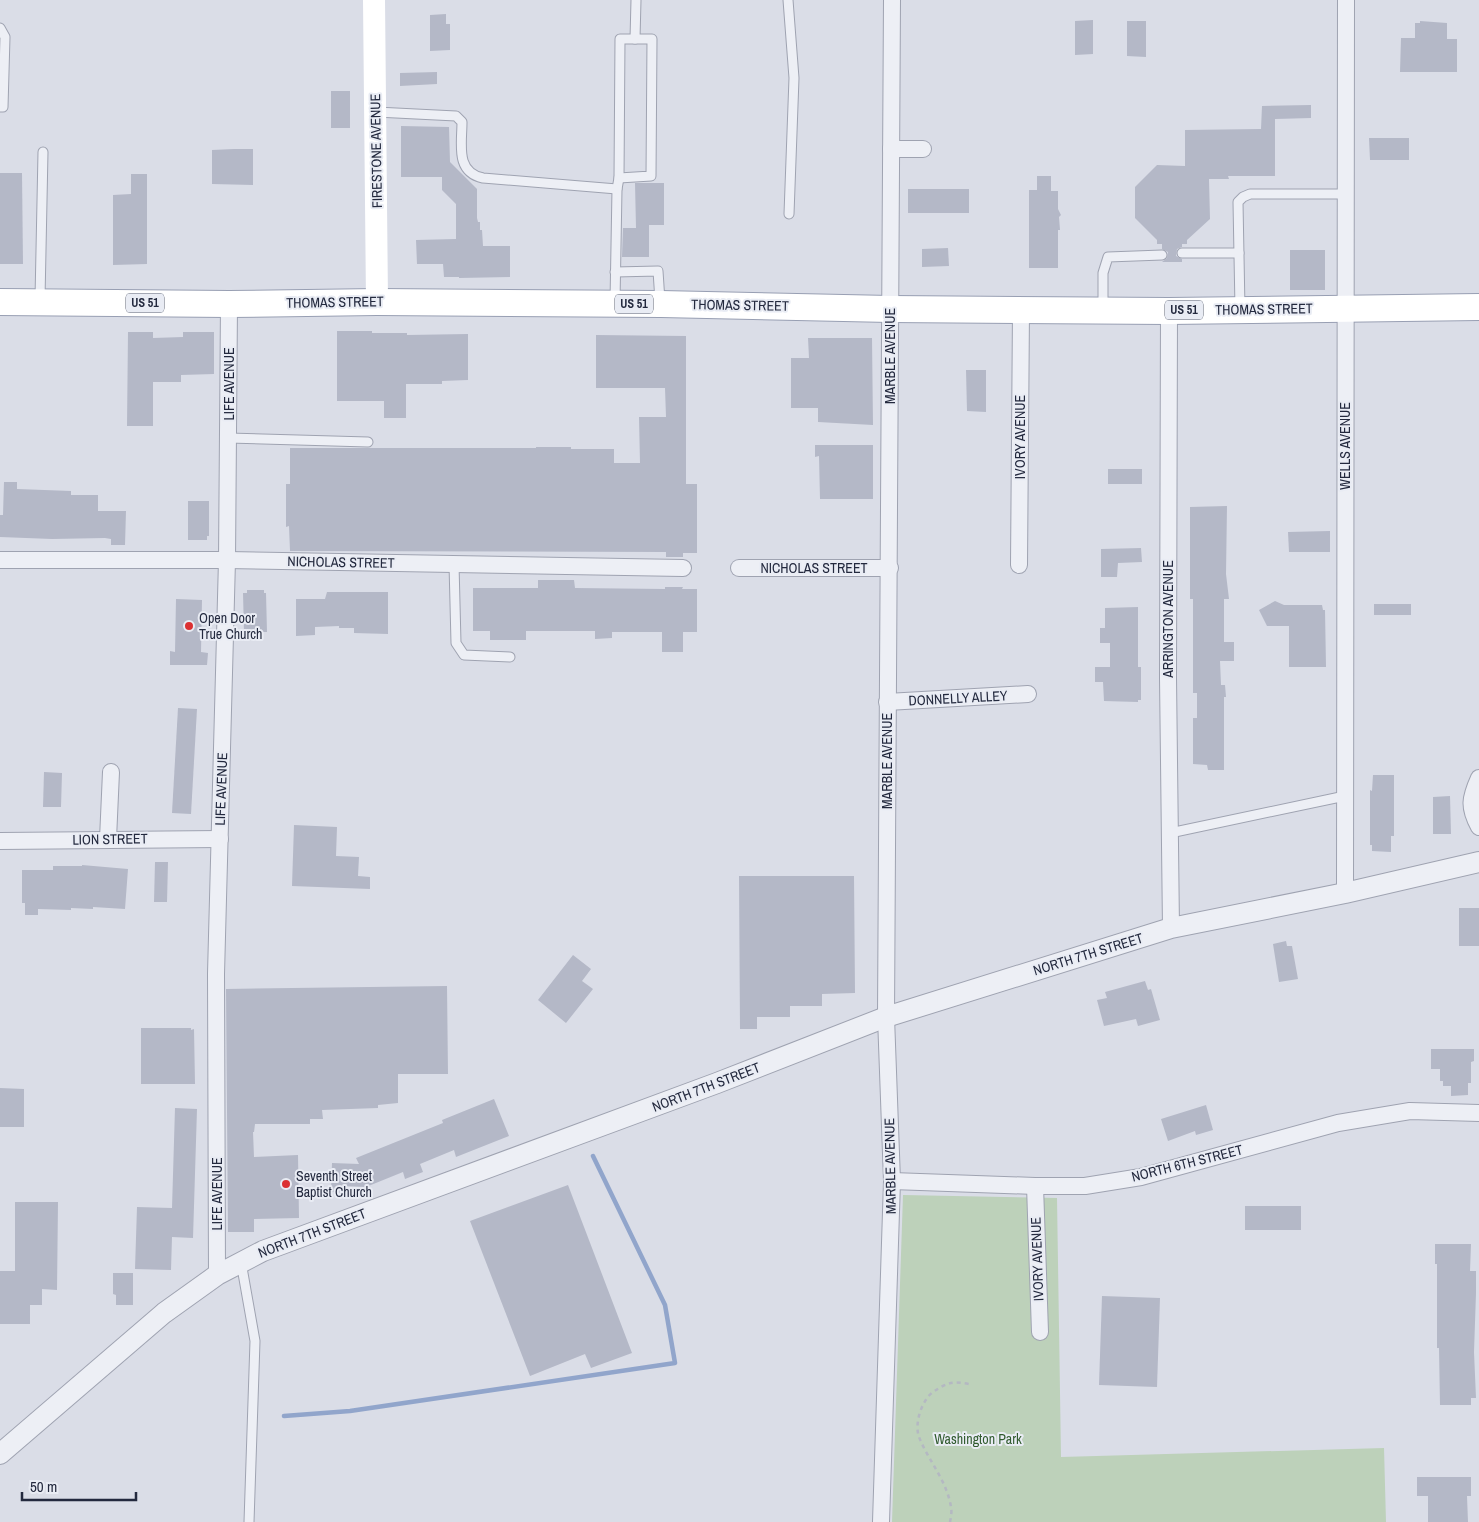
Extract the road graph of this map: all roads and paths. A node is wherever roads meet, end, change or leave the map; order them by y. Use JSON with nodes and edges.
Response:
{"nodes":[{"id":1,"x":374,"y":0,"type":"edge"},
{"id":2,"x":636,"y":0,"type":"edge"},
{"id":3,"x":788,"y":0,"type":"edge"},
{"id":4,"x":892,"y":0,"type":"edge"},
{"id":5,"x":1346,"y":0,"type":"edge"},
{"id":6,"x":0,"y":28,"type":"edge"},
{"id":7,"x":635,"y":39,"type":"junction"},
{"id":8,"x":0,"y":107,"type":"edge"},
{"id":9,"x":376,"y":112,"type":"junction"},
{"id":10,"x":891,"y":149,"type":"junction"},
{"id":11,"x":923,"y":149,"type":"dead end"},
{"id":12,"x":43,"y":152,"type":"dead end"},
{"id":13,"x":619,"y":178,"type":"junction"},
{"id":14,"x":617,"y":189,"type":"junction"},
{"id":15,"x":1345,"y":194,"type":"junction"},
{"id":16,"x":789,"y":214,"type":"dead end"},
{"id":17,"x":1182,"y":253,"type":"dead end"},
{"id":18,"x":1239,"y":253,"type":"junction"},
{"id":19,"x":1162,"y":255,"type":"dead end"},
{"id":20,"x":615,"y":272,"type":"junction"},
{"id":21,"x":0,"y":302,"type":"edge"},
{"id":22,"x":40,"y":302,"type":"junction"},
{"id":23,"x":377,"y":302,"type":"junction"},
{"id":24,"x":229,"y":304,"type":"junction"},
{"id":25,"x":615,"y":304,"type":"junction"},
{"id":26,"x":660,"y":304,"type":"junction"},
{"id":27,"x":1345,"y":307,"type":"junction"},
{"id":28,"x":1479,"y":307,"type":"edge"},
{"id":29,"x":890,"y":309,"type":"junction"},
{"id":30,"x":1240,"y":309,"type":"junction"},
{"id":31,"x":1021,"y":310,"type":"junction"},
{"id":32,"x":1103,"y":310,"type":"junction"},
{"id":33,"x":1169,"y":311,"type":"junction"},
{"id":34,"x":228,"y":438,"type":"junction"},
{"id":35,"x":368,"y":442,"type":"dead end"},
{"id":36,"x":0,"y":560,"type":"edge"},
{"id":37,"x":227,"y":560,"type":"junction"},
{"id":38,"x":454,"y":564,"type":"junction"},
{"id":39,"x":1019,"y":565,"type":"dead end"},
{"id":40,"x":683,"y":568,"type":"dead end"},
{"id":41,"x":739,"y":568,"type":"dead end"},
{"id":42,"x":890,"y":568,"type":"junction"},
{"id":43,"x":510,"y":657,"type":"dead end"},
{"id":44,"x":1028,"y":694,"type":"dead end"},
{"id":45,"x":887,"y":702,"type":"junction"},
{"id":46,"x":111,"y":772,"type":"dead end"},
{"id":47,"x":1479,"y":780,"type":"edge"},
{"id":48,"x":1345,"y":796,"type":"junction"},
{"id":49,"x":1479,"y":827,"type":"edge"},
{"id":50,"x":1170,"y":833,"type":"junction"},
{"id":51,"x":108,"y":839,"type":"junction"},
{"id":52,"x":220,"y":839,"type":"junction"},
{"id":53,"x":0,"y":841,"type":"edge"},
{"id":54,"x":1479,"y":862,"type":"edge"},
{"id":55,"x":1345,"y":893,"type":"junction"},
{"id":56,"x":1172,"y":928,"type":"junction"},
{"id":57,"x":886,"y":1017,"type":"junction"},
{"id":58,"x":1479,"y":1113,"type":"edge"},
{"id":59,"x":892,"y":1181,"type":"junction"},
{"id":60,"x":1035,"y":1186,"type":"junction"},
{"id":61,"x":242,"y":1262,"type":"junction"},
{"id":62,"x":217,"y":1275,"type":"junction"},
{"id":63,"x":1040,"y":1332,"type":"dead end"},
{"id":64,"x":969,"y":1384,"type":"dead end"},
{"id":65,"x":0,"y":1454,"type":"edge"},
{"id":66,"x":249,"y":1522,"type":"edge"},
{"id":67,"x":881,"y":1522,"type":"edge"},
{"id":68,"x":950,"y":1522,"type":"edge"}],
"edges":[{"from":1,"to":9,"type":"main road","name":"FIRESTONE AVENUE"},
{"from":2,"to":7,"type":"lane"},
{"from":3,"to":16,"type":"lane"},
{"from":4,"to":10,"type":"street","name":"MARBLE AVENUE"},
{"from":5,"to":15,"type":"street","name":"WELLS AVENUE"},
{"from":6,"to":8,"type":"lane"},
{"from":7,"to":13,"type":"lane"},
{"from":7,"to":13,"type":"lane"},
{"from":9,"to":14,"type":"lane"},
{"from":9,"to":23,"type":"main road","name":"FIRESTONE AVENUE"},
{"from":10,"to":11,"type":"street"},
{"from":10,"to":29,"type":"street","name":"MARBLE AVENUE"},
{"from":12,"to":22,"type":"lane"},
{"from":13,"to":14,"type":"lane"},
{"from":14,"to":20,"type":"lane"},
{"from":15,"to":18,"type":"lane"},
{"from":15,"to":27,"type":"street","name":"WELLS AVENUE"},
{"from":17,"to":18,"type":"lane"},
{"from":18,"to":30,"type":"lane"},
{"from":19,"to":32,"type":"lane"},
{"from":20,"to":25,"type":"lane"},
{"from":20,"to":26,"type":"lane"},
{"from":21,"to":22,"type":"main road","name":"THOMAS STREET","number":"US 51"},
{"from":22,"to":24,"type":"main road","name":"THOMAS STREET","number":"US 51"},
{"from":23,"to":24,"type":"main road","name":"THOMAS STREET","number":"US 51"},
{"from":23,"to":25,"type":"main road","name":"THOMAS STREET","number":"US 51"},
{"from":24,"to":34,"type":"street","name":"LIFE AVENUE"},
{"from":25,"to":26,"type":"main road","name":"THOMAS STREET","number":"US 51"},
{"from":26,"to":29,"type":"main road","name":"THOMAS STREET","number":"US 51"},
{"from":27,"to":28,"type":"main road","name":"THOMAS STREET","number":"US 51"},
{"from":27,"to":30,"type":"main road","name":"THOMAS STREET","number":"US 51"},
{"from":27,"to":48,"type":"street","name":"WELLS AVENUE"},
{"from":29,"to":31,"type":"main road","name":"THOMAS STREET","number":"US 51"},
{"from":29,"to":42,"type":"street","name":"MARBLE AVENUE"},
{"from":30,"to":33,"type":"main road","name":"THOMAS STREET","number":"US 51"},
{"from":31,"to":32,"type":"main road","name":"THOMAS STREET","number":"US 51"},
{"from":31,"to":39,"type":"street","name":"IVORY AVENUE"},
{"from":32,"to":33,"type":"main road","name":"THOMAS STREET","number":"US 51"},
{"from":33,"to":50,"type":"street","name":"ARRINGTON AVENUE"},
{"from":34,"to":35,"type":"lane"},
{"from":34,"to":37,"type":"street","name":"LIFE AVENUE"},
{"from":36,"to":37,"type":"street","name":"NICHOLAS STREET"},
{"from":37,"to":38,"type":"street","name":"NICHOLAS STREET"},
{"from":37,"to":52,"type":"street","name":"LIFE AVENUE"},
{"from":38,"to":40,"type":"street","name":"NICHOLAS STREET"},
{"from":38,"to":43,"type":"lane"},
{"from":41,"to":42,"type":"street","name":"NICHOLAS STREET"},
{"from":42,"to":45,"type":"street","name":"MARBLE AVENUE"},
{"from":44,"to":45,"type":"street","name":"DONNELLY ALLEY"},
{"from":45,"to":57,"type":"street","name":"MARBLE AVENUE"},
{"from":46,"to":51,"type":"street"},
{"from":47,"to":49,"type":"street"},
{"from":48,"to":50,"type":"lane"},
{"from":48,"to":55,"type":"street","name":"WELLS AVENUE"},
{"from":50,"to":56,"type":"street","name":"ARRINGTON AVENUE"},
{"from":51,"to":52,"type":"street","name":"LION STREET"},
{"from":51,"to":53,"type":"street","name":"LION STREET"},
{"from":52,"to":62,"type":"street","name":"LIFE AVENUE"},
{"from":54,"to":55,"type":"street","name":"NORTH 7TH STREET"},
{"from":55,"to":56,"type":"street","name":"NORTH 7TH STREET"},
{"from":56,"to":57,"type":"street","name":"NORTH 7TH STREET"},
{"from":57,"to":59,"type":"street","name":"MARBLE AVENUE"},
{"from":57,"to":61,"type":"street","name":"NORTH 7TH STREET"},
{"from":58,"to":60,"type":"street","name":"NORTH 6TH STREET"},
{"from":59,"to":60,"type":"street","name":"NORTH 6TH STREET"},
{"from":59,"to":67,"type":"street","name":"MARBLE AVENUE"},
{"from":60,"to":63,"type":"street","name":"IVORY AVENUE"},
{"from":61,"to":62,"type":"street","name":"NORTH 7TH STREET"},
{"from":61,"to":66,"type":"lane"},
{"from":62,"to":65,"type":"street","name":"NORTH 7TH STREET"},
{"from":64,"to":68,"type":"path"}]}
